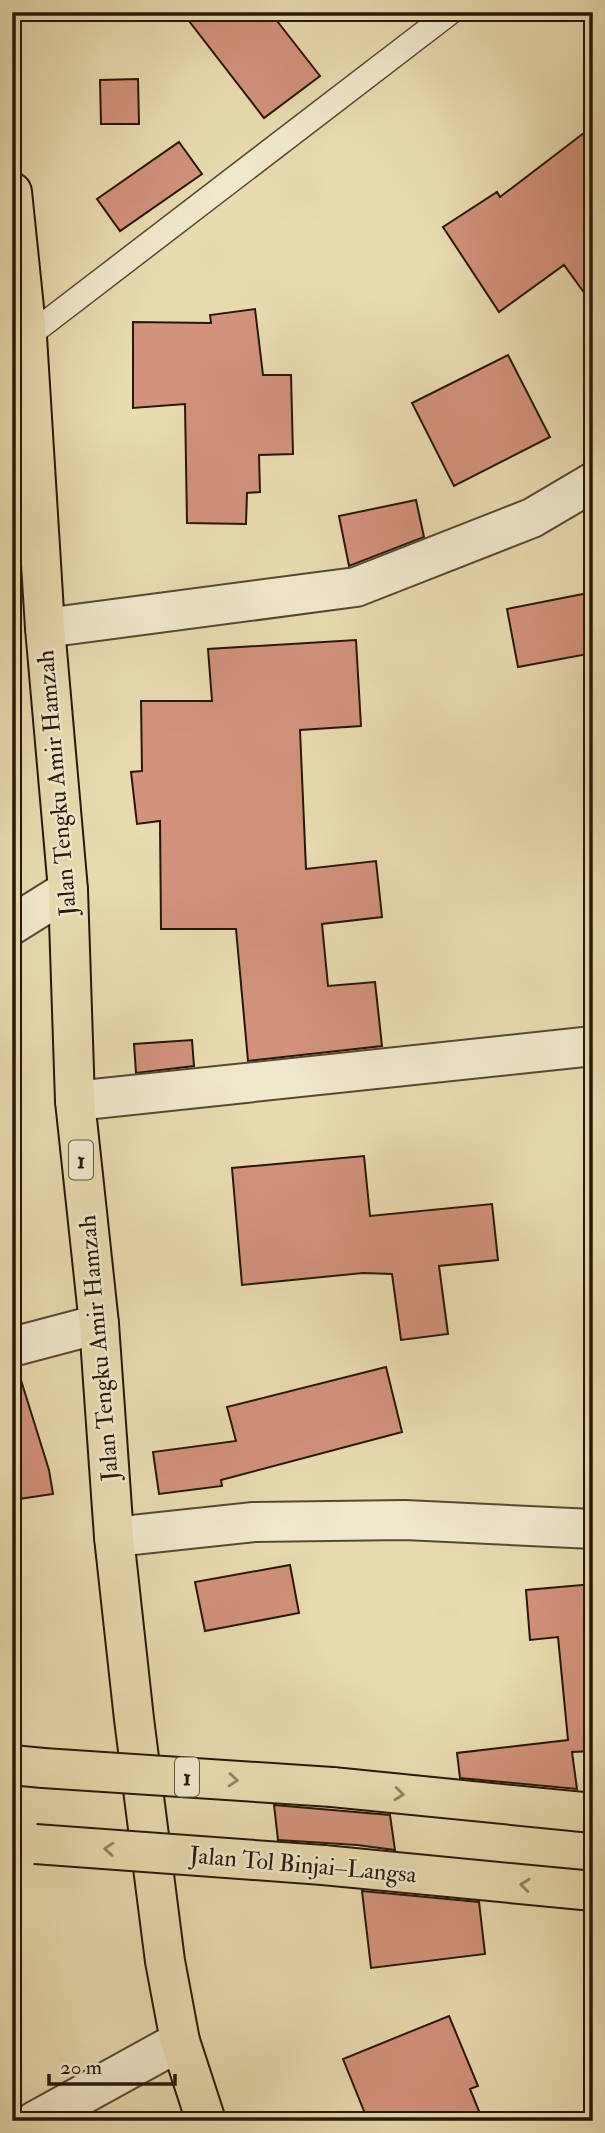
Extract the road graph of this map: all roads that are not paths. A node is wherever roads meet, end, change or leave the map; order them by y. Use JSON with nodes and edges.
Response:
{"nodes":[{"id":1,"x":451,"y":12,"type":"edge"},
{"id":2,"x":12,"y":192,"type":"edge"},
{"id":3,"x":27,"y":337,"type":"junction"},
{"id":4,"x":593,"y":482,"type":"edge"},
{"id":5,"x":45,"y":628,"type":"junction"},
{"id":6,"x":68,"y":890,"type":"junction"},
{"id":7,"x":12,"y":925,"type":"edge"},
{"id":8,"x":593,"y":1046,"type":"edge"},
{"id":9,"x":75,"y":1101,"type":"junction"},
{"id":10,"x":99,"y":1324,"type":"junction"},
{"id":11,"x":12,"y":1347,"type":"edge"},
{"id":12,"x":593,"y":1530,"type":"edge"},
{"id":13,"x":114,"y":1537,"type":"junction"},
{"id":14,"x":27,"y":1767,"type":"edge"},
{"id":15,"x":593,"y":1813,"type":"edge"},
{"id":16,"x":23,"y":1843,"type":"edge"},
{"id":17,"x":593,"y":1891,"type":"edge"},
{"id":18,"x":180,"y":2041,"type":"junction"},
{"id":19,"x":35,"y":2121,"type":"edge"},
{"id":20,"x":206,"y":2121,"type":"edge"}],
"edges":[{"from":1,"to":3,"type":"lane"},
{"from":2,"to":3,"type":"highway","name":"Jalan Tengku Amir Hamzah","number":"1"},
{"from":3,"to":5,"type":"highway","name":"Jalan Tengku Amir Hamzah","number":"1"},
{"from":4,"to":5,"type":"street"},
{"from":5,"to":6,"type":"highway","name":"Jalan Tengku Amir Hamzah","number":"1"},
{"from":6,"to":7,"type":"street"},
{"from":6,"to":9,"type":"highway","name":"Jalan Tengku Amir Hamzah","number":"1"},
{"from":8,"to":9,"type":"street"},
{"from":9,"to":10,"type":"highway","name":"Jalan Tengku Amir Hamzah","number":"1"},
{"from":10,"to":11,"type":"street"},
{"from":10,"to":13,"type":"highway","name":"Jalan Tengku Amir Hamzah","number":"1"},
{"from":12,"to":13,"type":"street"},
{"from":13,"to":18,"type":"highway","name":"Jalan Tengku Amir Hamzah","number":"1"},
{"from":14,"to":15,"type":"highway","number":"1","one_way":true,"bridge":true},
{"from":17,"to":16,"type":"highway","name":"Jalan Tol Binjai–Langsa","one_way":true,"bridge":true},
{"from":18,"to":19,"type":"street"},
{"from":18,"to":20,"type":"highway","name":"Jalan Tengku Amir Hamzah","number":"1"}]}
